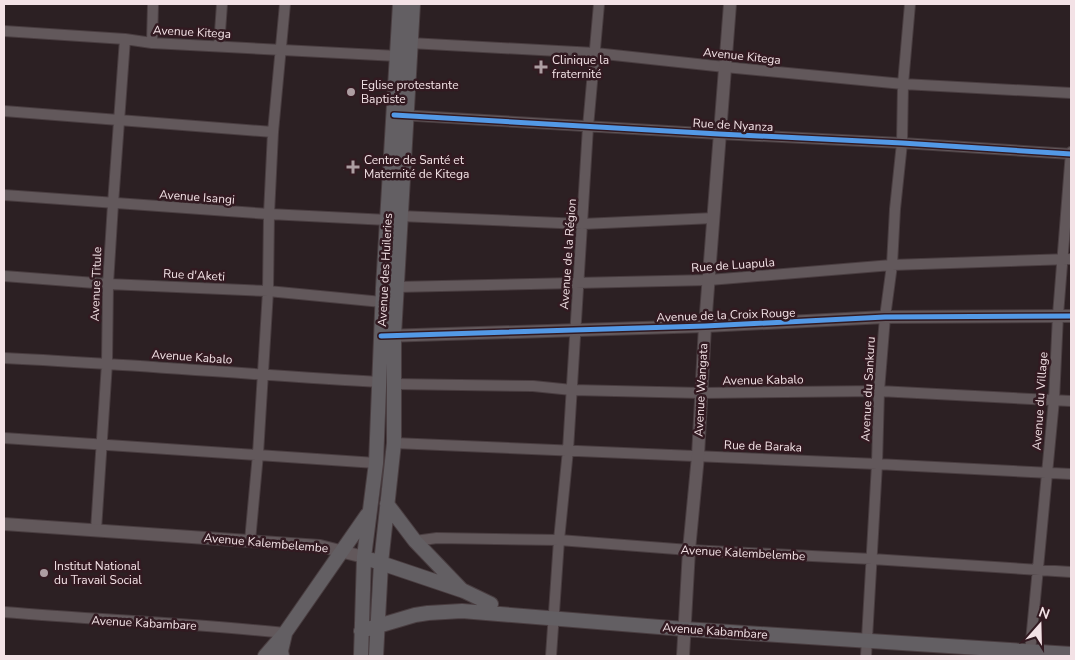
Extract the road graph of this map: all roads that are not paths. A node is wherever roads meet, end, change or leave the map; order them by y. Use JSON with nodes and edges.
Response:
{"nodes":[{"id":1,"x":153,"y":4,"type":"edge"},
{"id":2,"x":222,"y":4,"type":"edge"},
{"id":3,"x":285,"y":4,"type":"edge"},
{"id":4,"x":400,"y":4,"type":"edge"},
{"id":5,"x":413,"y":4,"type":"edge"},
{"id":6,"x":599,"y":4,"type":"edge"},
{"id":7,"x":730,"y":4,"type":"edge"},
{"id":8,"x":910,"y":4,"type":"edge"},
{"id":9,"x":4,"y":31,"type":"edge"},
{"id":10,"x":126,"y":39,"type":"junction"},
{"id":11,"x":410,"y":42,"type":"junction"},
{"id":12,"x":152,"y":43,"type":"junction"},
{"id":13,"x":219,"y":46,"type":"junction"},
{"id":14,"x":281,"y":49,"type":"junction"},
{"id":15,"x":595,"y":53,"type":"junction"},
{"id":16,"x":397,"y":56,"type":"junction"},
{"id":17,"x":725,"y":67,"type":"junction"},
{"id":18,"x":903,"y":84,"type":"junction"},
{"id":19,"x":1071,"y":93,"type":"edge"},
{"id":20,"x":4,"y":111,"type":"edge"},
{"id":21,"x":400,"y":115,"type":"junction"},
{"id":22,"x":118,"y":121,"type":"junction"},
{"id":23,"x":588,"y":127,"type":"junction"},
{"id":24,"x":274,"y":132,"type":"junction"},
{"id":25,"x":719,"y":134,"type":"junction"},
{"id":26,"x":902,"y":143,"type":"junction"},
{"id":27,"x":1071,"y":154,"type":"edge"},
{"id":28,"x":4,"y":195,"type":"edge"},
{"id":29,"x":112,"y":204,"type":"junction"},
{"id":30,"x":269,"y":214,"type":"junction"},
{"id":31,"x":394,"y":218,"type":"junction"},
{"id":32,"x":714,"y":218,"type":"junction"},
{"id":33,"x":582,"y":224,"type":"junction"},
{"id":34,"x":1067,"y":260,"type":"edge"},
{"id":35,"x":892,"y":265,"type":"junction"},
{"id":36,"x":4,"y":276,"type":"edge"},
{"id":37,"x":709,"y":280,"type":"junction"},
{"id":38,"x":578,"y":282,"type":"junction"},
{"id":39,"x":108,"y":284,"type":"junction"},
{"id":40,"x":396,"y":287,"type":"junction"},
{"id":41,"x":268,"y":291,"type":"junction"},
{"id":42,"x":382,"y":302,"type":"junction"},
{"id":43,"x":1058,"y":315,"type":"junction"},
{"id":44,"x":1071,"y":316,"type":"edge"},
{"id":45,"x":885,"y":318,"type":"junction"},
{"id":46,"x":705,"y":326,"type":"junction"},
{"id":47,"x":576,"y":330,"type":"junction"},
{"id":48,"x":388,"y":336,"type":"junction"},
{"id":49,"x":4,"y":358,"type":"edge"},
{"id":50,"x":107,"y":363,"type":"junction"},
{"id":51,"x":263,"y":376,"type":"junction"},
{"id":52,"x":379,"y":382,"type":"junction"},
{"id":53,"x":394,"y":384,"type":"junction"},
{"id":54,"x":572,"y":390,"type":"junction"},
{"id":55,"x":879,"y":392,"type":"junction"},
{"id":56,"x":701,"y":393,"type":"junction"},
{"id":57,"x":1054,"y":400,"type":"junction"},
{"id":58,"x":1071,"y":401,"type":"edge"},
{"id":59,"x":4,"y":438,"type":"edge"},
{"id":60,"x":394,"y":443,"type":"junction"},
{"id":61,"x":102,"y":446,"type":"junction"},
{"id":62,"x":568,"y":450,"type":"junction"},
{"id":63,"x":258,"y":454,"type":"junction"},
{"id":64,"x":698,"y":456,"type":"junction"},
{"id":65,"x":376,"y":463,"type":"junction"},
{"id":66,"x":877,"y":464,"type":"junction"},
{"id":67,"x":1046,"y":472,"type":"junction"},
{"id":68,"x":1071,"y":474,"type":"edge"},
{"id":69,"x":387,"y":504,"type":"junction"},
{"id":70,"x":369,"y":512,"type":"junction"},
{"id":71,"x":4,"y":524,"type":"edge"},
{"id":72,"x":96,"y":530,"type":"junction"},
{"id":73,"x":559,"y":540,"type":"junction"},
{"id":74,"x":250,"y":541,"type":"junction"},
{"id":75,"x":415,"y":541,"type":"junction"},
{"id":76,"x":689,"y":550,"type":"junction"},
{"id":77,"x":342,"y":551,"type":"junction"},
{"id":78,"x":364,"y":557,"type":"junction"},
{"id":79,"x":872,"y":559,"type":"junction"},
{"id":80,"x":381,"y":562,"type":"junction"},
{"id":81,"x":1039,"y":569,"type":"junction"},
{"id":82,"x":1071,"y":572,"type":"edge"},
{"id":83,"x":464,"y":591,"type":"junction"},
{"id":84,"x":491,"y":604,"type":"joint"},
{"id":85,"x":4,"y":612,"type":"edge"},
{"id":86,"x":516,"y":615,"type":"junction"},
{"id":87,"x":554,"y":619,"type":"junction"},
{"id":88,"x":378,"y":626,"type":"junction"},
{"id":89,"x":684,"y":629,"type":"junction"},
{"id":90,"x":361,"y":631,"type":"junction"},
{"id":91,"x":285,"y":633,"type":"junction"},
{"id":92,"x":867,"y":641,"type":"junction"},
{"id":93,"x":1030,"y":652,"type":"junction"},
{"id":94,"x":1071,"y":654,"type":"edge"},
{"id":95,"x":265,"y":656,"type":"edge"},
{"id":96,"x":282,"y":656,"type":"edge"},
{"id":97,"x":361,"y":656,"type":"edge"},
{"id":98,"x":376,"y":656,"type":"edge"},
{"id":99,"x":552,"y":656,"type":"edge"},
{"id":100,"x":683,"y":656,"type":"edge"},
{"id":101,"x":866,"y":656,"type":"edge"}],
"edges":[{"from":1,"to":12,"type":"street"},
{"from":2,"to":13,"type":"street"},
{"from":3,"to":14,"type":"street"},
{"from":4,"to":16,"type":"main road","name":"Avenue des Huileries"},
{"from":5,"to":11,"type":"main road","name":"Avenue des Huileries"},
{"from":6,"to":15,"type":"street","name":"Avenue de la Région"},
{"from":7,"to":17,"type":"street","name":"Avenue Wangata"},
{"from":8,"to":18,"type":"street","name":"Avenue du Sankuru"},
{"from":9,"to":10,"type":"street","name":"Avenue Kitega"},
{"from":10,"to":12,"type":"street","name":"Avenue Kitega"},
{"from":10,"to":22,"type":"street","name":"Avenue Titule"},
{"from":11,"to":15,"type":"street","name":"Avenue Kitega"},
{"from":11,"to":21,"type":"main road","name":"Avenue des Huileries"},
{"from":12,"to":13,"type":"street","name":"Avenue Kitega"},
{"from":13,"to":14,"type":"street","name":"Avenue Kitega"},
{"from":14,"to":16,"type":"street","name":"Avenue Kitega"},
{"from":14,"to":24,"type":"street"},
{"from":15,"to":17,"type":"street","name":"Avenue Kitega"},
{"from":15,"to":23,"type":"street","name":"Avenue de la Région"},
{"from":16,"to":21,"type":"main road","name":"Avenue des Huileries"},
{"from":17,"to":18,"type":"street","name":"Avenue Kitega"},
{"from":17,"to":25,"type":"street","name":"Avenue Wangata"},
{"from":18,"to":19,"type":"street","name":"Avenue Kitega"},
{"from":18,"to":26,"type":"street","name":"Avenue du Sankuru"},
{"from":20,"to":22,"type":"street"},
{"from":21,"to":23,"type":"street","name":"Rue de Nyanza"},
{"from":21,"to":31,"type":"main road","name":"Avenue des Huileries"},
{"from":22,"to":24,"type":"street"},
{"from":22,"to":29,"type":"street","name":"Avenue Titule"},
{"from":23,"to":25,"type":"street","name":"Rue de Nyanza"},
{"from":23,"to":33,"type":"street","name":"Avenue de la Région"},
{"from":24,"to":30,"type":"street"},
{"from":25,"to":26,"type":"street","name":"Rue de Nyanza"},
{"from":25,"to":32,"type":"street","name":"Avenue Wangata"},
{"from":26,"to":27,"type":"street","name":"Rue de Nyanza"},
{"from":26,"to":35,"type":"street","name":"Avenue du Sankuru"},
{"from":27,"to":34,"type":"street","name":"Avenue du Village"},
{"from":28,"to":29,"type":"street","name":"Avenue Isangi"},
{"from":29,"to":30,"type":"street","name":"Avenue Isangi"},
{"from":29,"to":39,"type":"street","name":"Avenue Titule"},
{"from":30,"to":31,"type":"street","name":"Avenue Isangi"},
{"from":30,"to":41,"type":"street"},
{"from":31,"to":33,"type":"street","name":"Avenue Isangi"},
{"from":31,"to":40,"type":"main road","name":"Avenue des Huileries"},
{"from":31,"to":42,"type":"main road","name":"Avenue des Huileries"},
{"from":32,"to":33,"type":"street","name":"Avenue Isangi"},
{"from":32,"to":37,"type":"street","name":"Avenue Wangata"},
{"from":33,"to":38,"type":"street","name":"Avenue de la Région"},
{"from":34,"to":35,"type":"street","name":"Rue de Luapula"},
{"from":34,"to":43,"type":"street","name":"Avenue du Village"},
{"from":35,"to":37,"type":"street","name":"Rue de Luapula"},
{"from":35,"to":45,"type":"street","name":"Avenue du Sankuru"},
{"from":36,"to":39,"type":"street","name":"Rue d'Aketi"},
{"from":37,"to":38,"type":"street","name":"Rue de Luapula"},
{"from":37,"to":46,"type":"street","name":"Avenue Wangata"},
{"from":38,"to":40,"type":"street","name":"Rue de Luapula"},
{"from":38,"to":47,"type":"street","name":"Avenue de la Région"},
{"from":39,"to":41,"type":"street","name":"Rue d'Aketi"},
{"from":39,"to":50,"type":"street","name":"Avenue Titule"},
{"from":40,"to":48,"type":"main road","name":"Avenue des Huileries"},
{"from":41,"to":42,"type":"street","name":"Rue d'Aketi"},
{"from":41,"to":51,"type":"street"},
{"from":42,"to":48,"type":"main road","name":"Avenue des Huileries"},
{"from":43,"to":44,"type":"street","name":"Avenue de la Croix Rouge"},
{"from":43,"to":45,"type":"street","name":"Avenue de la Croix Rouge"},
{"from":43,"to":57,"type":"street","name":"Avenue du Village"},
{"from":45,"to":46,"type":"street","name":"Avenue de la Croix Rouge"},
{"from":45,"to":55,"type":"street","name":"Avenue du Sankuru"},
{"from":46,"to":47,"type":"street","name":"Avenue de la Croix Rouge"},
{"from":46,"to":56,"type":"street","name":"Avenue Wangata"},
{"from":47,"to":48,"type":"street","name":"Avenue de la Croix Rouge"},
{"from":47,"to":54,"type":"street","name":"Avenue de la Région"},
{"from":48,"to":52,"type":"main road","name":"Avenue des Huileries"},
{"from":48,"to":53,"type":"main road","name":"Avenue des Huileries"},
{"from":49,"to":50,"type":"street","name":"Avenue Kabalo"},
{"from":50,"to":51,"type":"street","name":"Avenue Kabalo"},
{"from":50,"to":61,"type":"street","name":"Avenue Titule"},
{"from":51,"to":52,"type":"street","name":"Avenue Kabalo"},
{"from":51,"to":63,"type":"street"},
{"from":52,"to":65,"type":"main road","name":"Avenue des Huileries"},
{"from":53,"to":54,"type":"street","name":"Avenue Kabalo"},
{"from":53,"to":60,"type":"main road","name":"Avenue des Huileries"},
{"from":54,"to":56,"type":"street","name":"Avenue Kabalo"},
{"from":54,"to":62,"type":"street","name":"Avenue de la Région"},
{"from":55,"to":56,"type":"street","name":"Avenue Kabalo"},
{"from":55,"to":57,"type":"street","name":"Avenue Kabalo"},
{"from":55,"to":66,"type":"street","name":"Avenue du Sankuru"},
{"from":56,"to":64,"type":"street","name":"Avenue Wangata"},
{"from":57,"to":58,"type":"street","name":"Avenue Kabalo"},
{"from":57,"to":67,"type":"street","name":"Avenue du Village"},
{"from":59,"to":61,"type":"street"},
{"from":60,"to":62,"type":"street","name":"Rue de Baraka"},
{"from":60,"to":69,"type":"main road","name":"Avenue des Huileries"},
{"from":61,"to":63,"type":"street"},
{"from":61,"to":72,"type":"street","name":"Avenue Titule"},
{"from":62,"to":64,"type":"street","name":"Rue de Baraka"},
{"from":62,"to":73,"type":"street","name":"Avenue de la Région"},
{"from":63,"to":65,"type":"street"},
{"from":63,"to":74,"type":"street"},
{"from":64,"to":66,"type":"street","name":"Rue de Baraka"},
{"from":64,"to":76,"type":"street","name":"Avenue Wangata"},
{"from":65,"to":70,"type":"main road","name":"Avenue des Huileries"},
{"from":66,"to":67,"type":"street","name":"Rue de Baraka"},
{"from":66,"to":79,"type":"street","name":"Avenue du Sankuru"},
{"from":67,"to":68,"type":"street","name":"Rue de Baraka"},
{"from":67,"to":81,"type":"street","name":"Avenue du Village"},
{"from":69,"to":75,"type":"main road"},
{"from":69,"to":80,"type":"main road","name":"Avenue des Huileries"},
{"from":70,"to":77,"type":"main road"},
{"from":70,"to":78,"type":"main road","name":"Avenue des Huileries"},
{"from":71,"to":72,"type":"street","name":"Avenue Kalembelembe"},
{"from":72,"to":74,"type":"street","name":"Avenue Kalembelembe"},
{"from":73,"to":75,"type":"street","name":"Avenue Kalembelembe"},
{"from":73,"to":76,"type":"street","name":"Avenue Kalembelembe"},
{"from":73,"to":87,"type":"street","name":"Avenue de la Région"},
{"from":74,"to":77,"type":"street","name":"Avenue Kalembelembe"},
{"from":75,"to":83,"type":"main road"},
{"from":76,"to":79,"type":"street","name":"Avenue Kalembelembe"},
{"from":76,"to":89,"type":"street","name":"Avenue Wangata"},
{"from":77,"to":78,"type":"street","name":"Avenue Kalembelembe"},
{"from":77,"to":91,"type":"main road"},
{"from":78,"to":80,"type":"main road","name":"Avenue Kalembelembe"},
{"from":78,"to":90,"type":"main road","name":"Avenue des Huileries"},
{"from":79,"to":81,"type":"street","name":"Avenue Kalembelembe"},
{"from":79,"to":92,"type":"street","name":"Avenue du Sankuru"},
{"from":80,"to":83,"type":"main road","name":"Avenue Kalembelembe"},
{"from":80,"to":88,"type":"main road","name":"Avenue des Huileries"},
{"from":81,"to":82,"type":"street","name":"Avenue Kalembelembe"},
{"from":81,"to":93,"type":"street","name":"Avenue du Village"},
{"from":83,"to":84,"type":"main road","name":"Avenue Kalembelembe"},
{"from":84,"to":86,"type":"street","name":"Avenue Kalembelembe"},
{"from":85,"to":91,"type":"street","name":"Avenue Kabambare"},
{"from":86,"to":87,"type":"main road","name":"Avenue Kabambare"},
{"from":86,"to":88,"type":"main road","name":"Avenue Kabambare"},
{"from":87,"to":89,"type":"main road","name":"Avenue Kabambare"},
{"from":87,"to":99,"type":"street","name":"Avenue de la Région"},
{"from":88,"to":90,"type":"main road","name":"Avenue Kabambare"},
{"from":88,"to":98,"type":"main road","name":"Avenue des Huileries"},
{"from":89,"to":92,"type":"main road","name":"Avenue Kabambare"},
{"from":89,"to":100,"type":"street","name":"Avenue Wangata"},
{"from":90,"to":97,"type":"main road","name":"Avenue des Huileries"},
{"from":91,"to":95,"type":"main road"},
{"from":91,"to":96,"type":"main road"},
{"from":92,"to":93,"type":"main road","name":"Avenue Kabambare"},
{"from":92,"to":101,"type":"street","name":"Avenue du Sankuru"},
{"from":93,"to":94,"type":"main road","name":"Avenue Kabambare"}]}
